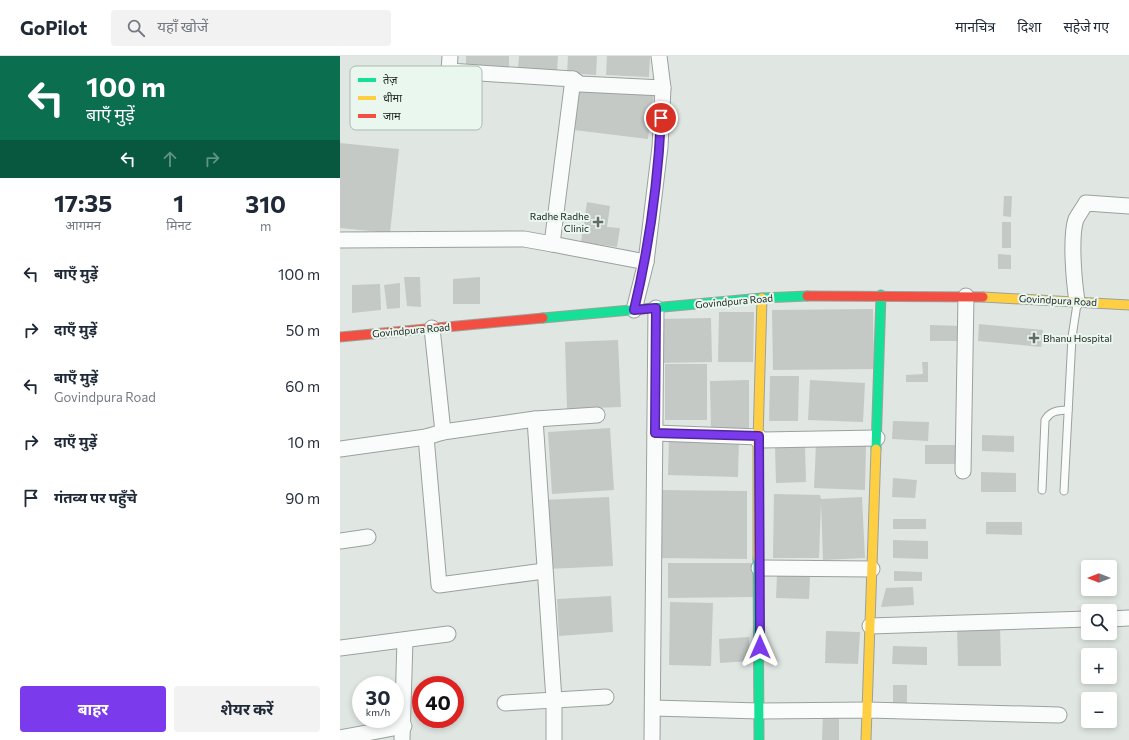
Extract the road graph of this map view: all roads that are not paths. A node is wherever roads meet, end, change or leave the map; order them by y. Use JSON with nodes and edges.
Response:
{"nodes":[{"id":1,"x":450,"y":56,"type":"edge"},
{"id":2,"x":659,"y":56,"type":"edge"},
{"id":3,"x":449,"y":66,"type":"edge"},
{"id":4,"x":482,"y":73,"type":"edge"},
{"id":5,"x":573,"y":79,"type":"junction"},
{"id":6,"x":663,"y":88,"type":"junction"},
{"id":7,"x":1129,"y":206,"type":"edge"},
{"id":8,"x":340,"y":240,"type":"edge"},
{"id":9,"x":552,"y":244,"type":"junction"},
{"id":10,"x":646,"y":262,"type":"junction"},
{"id":11,"x":882,"y":295,"type":"junction"},
{"id":12,"x":966,"y":296,"type":"junction"},
{"id":13,"x":762,"y":298,"type":"junction"},
{"id":14,"x":1077,"y":301,"type":"junction"},
{"id":15,"x":1129,"y":305,"type":"edge"},
{"id":16,"x":656,"y":308,"type":"junction"},
{"id":17,"x":634,"y":310,"type":"junction"},
{"id":18,"x":432,"y":328,"type":"junction"},
{"id":19,"x":340,"y":337,"type":"edge"},
{"id":20,"x":1068,"y":410,"type":"junction"},
{"id":21,"x":597,"y":415,"type":"dead end"},
{"id":22,"x":535,"y":419,"type":"junction"},
{"id":23,"x":442,"y":432,"type":"junction"},
{"id":24,"x":655,"y":433,"type":"junction"},
{"id":25,"x":426,"y":437,"type":"junction"},
{"id":26,"x":759,"y":438,"type":"junction"},
{"id":27,"x":876,"y":438,"type":"junction"},
{"id":28,"x":340,"y":449,"type":"edge"},
{"id":29,"x":963,"y":471,"type":"dead end"},
{"id":30,"x":1042,"y":490,"type":"dead end"},
{"id":31,"x":1064,"y":491,"type":"dead end"},
{"id":32,"x":368,"y":537,"type":"dead end"},
{"id":33,"x":340,"y":541,"type":"edge"},
{"id":34,"x":759,"y":568,"type":"junction"},
{"id":35,"x":872,"y":569,"type":"junction"},
{"id":36,"x":544,"y":571,"type":"junction"},
{"id":37,"x":1129,"y":618,"type":"edge"},
{"id":38,"x":1081,"y":619,"type":"edge"},
{"id":39,"x":1117,"y":619,"type":"edge"},
{"id":40,"x":870,"y":626,"type":"junction"},
{"id":41,"x":448,"y":634,"type":"dead end"},
{"id":42,"x":405,"y":640,"type":"junction"},
{"id":43,"x":340,"y":648,"type":"edge"},
{"id":44,"x":606,"y":697,"type":"dead end"},
{"id":45,"x":554,"y":700,"type":"junction"},
{"id":46,"x":505,"y":702,"type":"dead end"},
{"id":47,"x":653,"y":708,"type":"junction"},
{"id":48,"x":868,"y":710,"type":"junction"},
{"id":49,"x":760,"y":711,"type":"junction"},
{"id":50,"x":1059,"y":715,"type":"dead end"},
{"id":51,"x":403,"y":733,"type":"edge"},
{"id":52,"x":340,"y":738,"type":"edge"},
{"id":53,"x":554,"y":740,"type":"edge"},
{"id":54,"x":652,"y":740,"type":"edge"},
{"id":55,"x":759,"y":740,"type":"edge"},
{"id":56,"x":866,"y":740,"type":"edge"}],
"edges":[{"from":1,"to":3,"type":"street"},
{"from":2,"to":6,"type":"street"},
{"from":4,"to":5,"type":"street"},
{"from":5,"to":6,"type":"street"},
{"from":5,"to":9,"type":"street"},
{"from":6,"to":10,"type":"street"},
{"from":7,"to":14,"type":"street"},
{"from":8,"to":9,"type":"street"},
{"from":9,"to":10,"type":"street"},
{"from":10,"to":17,"type":"street"},
{"from":11,"to":12,"type":"street","name":"Govindpura Road"},
{"from":11,"to":13,"type":"street","name":"Govindpura Road"},
{"from":11,"to":27,"type":"street"},
{"from":12,"to":14,"type":"street","name":"Govindpura Road"},
{"from":12,"to":29,"type":"street"},
{"from":13,"to":16,"type":"street","name":"Govindpura Road"},
{"from":13,"to":26,"type":"street"},
{"from":14,"to":15,"type":"street","name":"Govindpura Road"},
{"from":14,"to":20,"type":"lane"},
{"from":16,"to":17,"type":"street","name":"Govindpura Road"},
{"from":16,"to":24,"type":"street"},
{"from":17,"to":18,"type":"street","name":"Govindpura Road"},
{"from":18,"to":19,"type":"street","name":"Govindpura Road"},
{"from":18,"to":23,"type":"street"},
{"from":20,"to":30,"type":"lane"},
{"from":20,"to":31,"type":"lane"},
{"from":21,"to":22,"type":"street"},
{"from":22,"to":23,"type":"street"},
{"from":22,"to":36,"type":"street"},
{"from":23,"to":25,"type":"street"},
{"from":24,"to":26,"type":"street"},
{"from":24,"to":47,"type":"street"},
{"from":25,"to":28,"type":"street"},
{"from":25,"to":36,"type":"street"},
{"from":26,"to":27,"type":"street"},
{"from":26,"to":34,"type":"street"},
{"from":27,"to":35,"type":"street"},
{"from":32,"to":33,"type":"street"},
{"from":34,"to":35,"type":"street"},
{"from":34,"to":49,"type":"street"},
{"from":35,"to":40,"type":"street"},
{"from":36,"to":45,"type":"street"},
{"from":37,"to":39,"type":"street"},
{"from":38,"to":40,"type":"street"},
{"from":40,"to":48,"type":"street"},
{"from":41,"to":42,"type":"street"},
{"from":42,"to":43,"type":"street"},
{"from":42,"to":51,"type":"street"},
{"from":44,"to":45,"type":"street"},
{"from":45,"to":46,"type":"street"},
{"from":45,"to":53,"type":"street"},
{"from":47,"to":49,"type":"street"},
{"from":47,"to":54,"type":"street"},
{"from":48,"to":49,"type":"street"},
{"from":48,"to":50,"type":"street"},
{"from":48,"to":56,"type":"street"},
{"from":49,"to":55,"type":"street"},
{"from":51,"to":52,"type":"street"}]}
